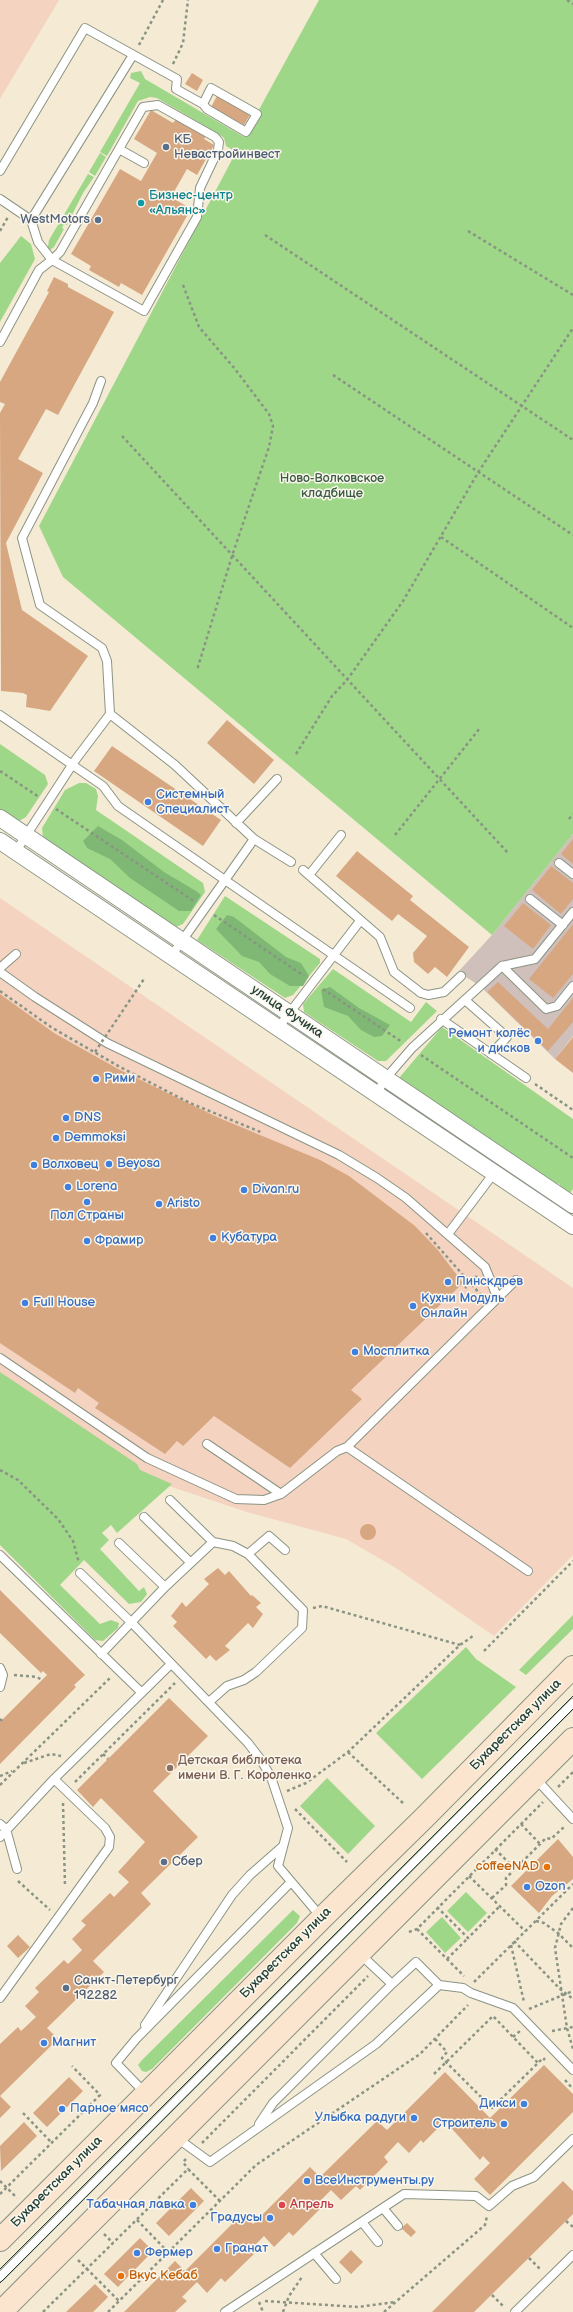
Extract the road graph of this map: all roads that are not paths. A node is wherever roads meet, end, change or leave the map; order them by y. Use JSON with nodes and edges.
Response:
{"nodes":[{"id":1,"x":132,"y":55,"type":"junction"},
{"id":2,"x":203,"y":104,"type":"junction"},
{"id":3,"x":120,"y":149,"type":"junction"},
{"id":4,"x":144,"y":163,"type":"dead end"},
{"id":5,"x":0,"y":171,"type":"edge"},
{"id":6,"x":0,"y":199,"type":"edge"},
{"id":7,"x":31,"y":220,"type":"junction"},
{"id":8,"x":52,"y":260,"type":"junction"},
{"id":9,"x":0,"y":342,"type":"edge"},
{"id":10,"x":101,"y":381,"type":"dead end"},
{"id":11,"x":110,"y":714,"type":"junction"},
{"id":12,"x":0,"y":715,"type":"edge"},
{"id":13,"x":72,"y":766,"type":"junction"},
{"id":14,"x":277,"y":779,"type":"dead end"},
{"id":15,"x":0,"y":818,"type":"edge"},
{"id":16,"x":236,"y":823,"type":"junction"},
{"id":17,"x":341,"y":835,"type":"dead end"},
{"id":18,"x":26,"y":836,"type":"junction"},
{"id":19,"x":254,"y":839,"type":"junction"},
{"id":20,"x":0,"y":840,"type":"edge"},
{"id":21,"x":16,"y":851,"type":"junction"},
{"id":22,"x":291,"y":862,"type":"dead end"},
{"id":23,"x":559,"y":863,"type":"dead end"},
{"id":24,"x":573,"y":874,"type":"edge"},
{"id":25,"x":225,"y":880,"type":"junction"},
{"id":26,"x":530,"y":899,"type":"dead end"},
{"id":27,"x":573,"y":912,"type":"edge"},
{"id":28,"x":360,"y":921,"type":"junction"},
{"id":29,"x":563,"y":925,"type":"junction"},
{"id":30,"x":182,"y":941,"type":"junction"},
{"id":31,"x":16,"y":954,"type":"dead end"},
{"id":32,"x":172,"y":955,"type":"junction"},
{"id":33,"x":335,"y":955,"type":"junction"},
{"id":34,"x":502,"y":966,"type":"junction"},
{"id":35,"x":0,"y":968,"type":"edge"},
{"id":36,"x":0,"y":972,"type":"edge"},
{"id":37,"x":461,"y":976,"type":"dead end"},
{"id":38,"x":573,"y":986,"type":"edge"},
{"id":39,"x":465,"y":1000,"type":"junction"},
{"id":40,"x":410,"y":1008,"type":"dead end"},
{"id":41,"x":288,"y":1013,"type":"junction"},
{"id":42,"x":441,"y":1020,"type":"junction"},
{"id":43,"x":278,"y":1028,"type":"junction"},
{"id":44,"x":491,"y":1054,"type":"junction"},
{"id":45,"x":386,"y":1078,"type":"junction"},
{"id":46,"x":526,"y":1078,"type":"road end"},
{"id":47,"x":376,"y":1094,"type":"junction"},
{"id":48,"x":494,"y":1173,"type":"junction"},
{"id":49,"x":572,"y":1203,"type":"edge"},
{"id":50,"x":573,"y":1226,"type":"edge"},
{"id":51,"x":448,"y":1234,"type":"junction"},
{"id":52,"x":516,"y":1280,"type":"dead end"},
{"id":53,"x":498,"y":1299,"type":"junction"},
{"id":54,"x":0,"y":1358,"type":"edge"},
{"id":55,"x":207,"y":1444,"type":"dead end"},
{"id":56,"x":346,"y":1447,"type":"junction"},
{"id":57,"x":281,"y":1494,"type":"junction"},
{"id":58,"x":170,"y":1500,"type":"dead end"},
{"id":59,"x":144,"y":1517,"type":"dead end"},
{"id":60,"x":213,"y":1542,"type":"junction"},
{"id":61,"x":118,"y":1543,"type":"dead end"},
{"id":62,"x":285,"y":1550,"type":"dead end"},
{"id":63,"x":248,"y":1554,"type":"junction"},
{"id":64,"x":0,"y":1555,"type":"edge"},
{"id":65,"x":190,"y":1562,"type":"junction"},
{"id":66,"x":528,"y":1571,"type":"dead end"},
{"id":67,"x":80,"y":1573,"type":"road end"},
{"id":68,"x":165,"y":1587,"type":"junction"},
{"id":69,"x":132,"y":1623,"type":"junction"},
{"id":70,"x":101,"y":1654,"type":"junction"},
{"id":71,"x":171,"y":1664,"type":"junction"},
{"id":72,"x":573,"y":1667,"type":"edge"},
{"id":73,"x":2,"y":1672,"type":"edge"},
{"id":74,"x":0,"y":1687,"type":"edge"},
{"id":75,"x":141,"y":1692,"type":"junction"},
{"id":76,"x":209,"y":1702,"type":"junction"},
{"id":77,"x":573,"y":1703,"type":"edge"},
{"id":78,"x":573,"y":1739,"type":"edge"},
{"id":79,"x":534,"y":1777,"type":"junction"},
{"id":80,"x":54,"y":1779,"type":"junction"},
{"id":81,"x":573,"y":1819,"type":"edge"},
{"id":82,"x":3,"y":1826,"type":"edge"},
{"id":83,"x":0,"y":1837,"type":"edge"},
{"id":84,"x":283,"y":1846,"type":"junction"},
{"id":85,"x":17,"y":1869,"type":"road end"},
{"id":86,"x":291,"y":1882,"type":"junction"},
{"id":87,"x":322,"y":1918,"type":"junction"},
{"id":88,"x":367,"y":1961,"type":"junction"},
{"id":89,"x":392,"y":1984,"type":"junction"},
{"id":90,"x":439,"y":1985,"type":"junction"},
{"id":91,"x":0,"y":1998,"type":"edge"},
{"id":92,"x":136,"y":2039,"type":"junction"},
{"id":93,"x":573,"y":2070,"type":"edge"},
{"id":94,"x":145,"y":2094,"type":"junction"},
{"id":95,"x":255,"y":2130,"type":"junction"},
{"id":96,"x":175,"y":2137,"type":"junction"},
{"id":97,"x":573,"y":2139,"type":"edge"},
{"id":98,"x":383,"y":2208,"type":"junction"},
{"id":99,"x":362,"y":2222,"type":"junction"},
{"id":100,"x":398,"y":2226,"type":"dead end"},
{"id":101,"x":0,"y":2240,"type":"edge"},
{"id":102,"x":378,"y":2242,"type":"dead end"},
{"id":103,"x":573,"y":2255,"type":"edge"},
{"id":104,"x":316,"y":2256,"type":"junction"},
{"id":105,"x":0,"y":2277,"type":"edge"},
{"id":106,"x":336,"y":2279,"type":"dead end"},
{"id":107,"x":1,"y":2312,"type":"edge"},
{"id":108,"x":225,"y":2312,"type":"edge"},
{"id":109,"x":515,"y":2312,"type":"edge"}],
"edges":[{"from":1,"to":2,"type":"lane"},
{"from":1,"to":5,"type":"lane"},
{"from":1,"to":7,"type":"lane"},
{"from":2,"to":2,"type":"lane"},
{"from":3,"to":4,"type":"lane"},
{"from":3,"to":8,"type":"lane"},
{"from":3,"to":8,"type":"lane"},
{"from":6,"to":7,"type":"lane"},
{"from":7,"to":8,"type":"lane"},
{"from":8,"to":9,"type":"lane"},
{"from":10,"to":11,"type":"lane"},
{"from":11,"to":13,"type":"lane"},
{"from":11,"to":16,"type":"lane"},
{"from":12,"to":13,"type":"lane"},
{"from":13,"to":18,"type":"lane"},
{"from":13,"to":25,"type":"lane"},
{"from":14,"to":16,"type":"lane"},
{"from":15,"to":18,"type":"street","name":"улица Фучика"},
{"from":16,"to":19,"type":"lane"},
{"from":17,"to":28,"type":"lane"},
{"from":18,"to":21,"type":"lane"},
{"from":18,"to":30,"type":"street","name":"улица Фучика"},
{"from":19,"to":22,"type":"lane"},
{"from":19,"to":25,"type":"lane"},
{"from":20,"to":21,"type":"street","name":"улица Фучика"},
{"from":21,"to":32,"type":"street","name":"улица Фучика"},
{"from":23,"to":24,"type":"lane"},
{"from":25,"to":30,"type":"lane"},
{"from":25,"to":33,"type":"lane"},
{"from":26,"to":29,"type":"lane"},
{"from":27,"to":29,"type":"lane"},
{"from":28,"to":33,"type":"lane"},
{"from":28,"to":37,"type":"lane"},
{"from":29,"to":34,"type":"lane"},
{"from":30,"to":32,"type":"lane"},
{"from":30,"to":41,"type":"street","name":"улица Фучика"},
{"from":31,"to":35,"type":"lane"},
{"from":32,"to":43,"type":"street","name":"улица Фучика"},
{"from":33,"to":40,"type":"lane"},
{"from":33,"to":41,"type":"lane"},
{"from":34,"to":38,"type":"lane"},
{"from":34,"to":39,"type":"lane"},
{"from":36,"to":51,"type":"lane"},
{"from":39,"to":42,"type":"lane"},
{"from":39,"to":44,"type":"lane"},
{"from":41,"to":43,"type":"lane"},
{"from":41,"to":45,"type":"street","name":"улица Фучика"},
{"from":42,"to":44,"type":"lane"},
{"from":42,"to":45,"type":"lane"},
{"from":43,"to":47,"type":"street","name":"улица Фучика"},
{"from":44,"to":46,"type":"lane"},
{"from":45,"to":47,"type":"lane"},
{"from":45,"to":49,"type":"street","name":"улица Фучика"},
{"from":47,"to":48,"type":"street","name":"улица Фучика"},
{"from":48,"to":50,"type":"street","name":"улица Фучика"},
{"from":48,"to":51,"type":"lane"},
{"from":51,"to":53,"type":"lane"},
{"from":52,"to":53,"type":"lane"},
{"from":53,"to":56,"type":"lane"},
{"from":54,"to":57,"type":"lane"},
{"from":55,"to":57,"type":"lane"},
{"from":56,"to":57,"type":"lane"},
{"from":56,"to":66,"type":"lane"},
{"from":58,"to":60,"type":"lane"},
{"from":59,"to":65,"type":"lane"},
{"from":60,"to":63,"type":"lane"},
{"from":60,"to":65,"type":"lane"},
{"from":61,"to":68,"type":"lane"},
{"from":62,"to":63,"type":"lane"},
{"from":63,"to":76,"type":"lane"},
{"from":64,"to":70,"type":"lane"},
{"from":65,"to":68,"type":"lane"},
{"from":67,"to":69,"type":"lane"},
{"from":68,"to":69,"type":"lane"},
{"from":69,"to":70,"type":"lane"},
{"from":69,"to":71,"type":"lane"},
{"from":70,"to":75,"type":"lane"},
{"from":71,"to":75,"type":"lane"},
{"from":71,"to":76,"type":"lane"},
{"from":72,"to":87,"type":"main road","name":"Бухарестская улица"},
{"from":73,"to":74,"type":"lane"},
{"from":75,"to":80,"type":"lane"},
{"from":76,"to":84,"type":"lane"},
{"from":77,"to":105,"type":"lane"},
{"from":78,"to":79,"type":"main road"},
{"from":79,"to":81,"type":"lane"},
{"from":79,"to":88,"type":"main road"},
{"from":80,"to":82,"type":"lane"},
{"from":80,"to":91,"type":"lane"},
{"from":82,"to":83,"type":"lane"},
{"from":82,"to":85,"type":"lane"},
{"from":84,"to":86,"type":"lane"},
{"from":84,"to":92,"type":"lane"},
{"from":86,"to":87,"type":"lane"},
{"from":86,"to":92,"type":"lane"},
{"from":87,"to":94,"type":"main road","name":"Бухарестская улица"},
{"from":88,"to":89,"type":"lane"},
{"from":88,"to":96,"type":"main road"},
{"from":89,"to":90,"type":"lane"},
{"from":89,"to":95,"type":"lane"},
{"from":90,"to":93,"type":"lane"},
{"from":90,"to":95,"type":"lane"},
{"from":92,"to":94,"type":"lane"},
{"from":94,"to":101,"type":"main road","name":"Бухарестская улица"},
{"from":95,"to":96,"type":"lane"},
{"from":96,"to":107,"type":"main road"},
{"from":97,"to":98,"type":"lane"},
{"from":98,"to":99,"type":"lane"},
{"from":98,"to":100,"type":"lane"},
{"from":99,"to":102,"type":"lane"},
{"from":99,"to":104,"type":"lane"},
{"from":103,"to":109,"type":"lane"},
{"from":104,"to":106,"type":"lane"},
{"from":104,"to":108,"type":"lane"}]}
